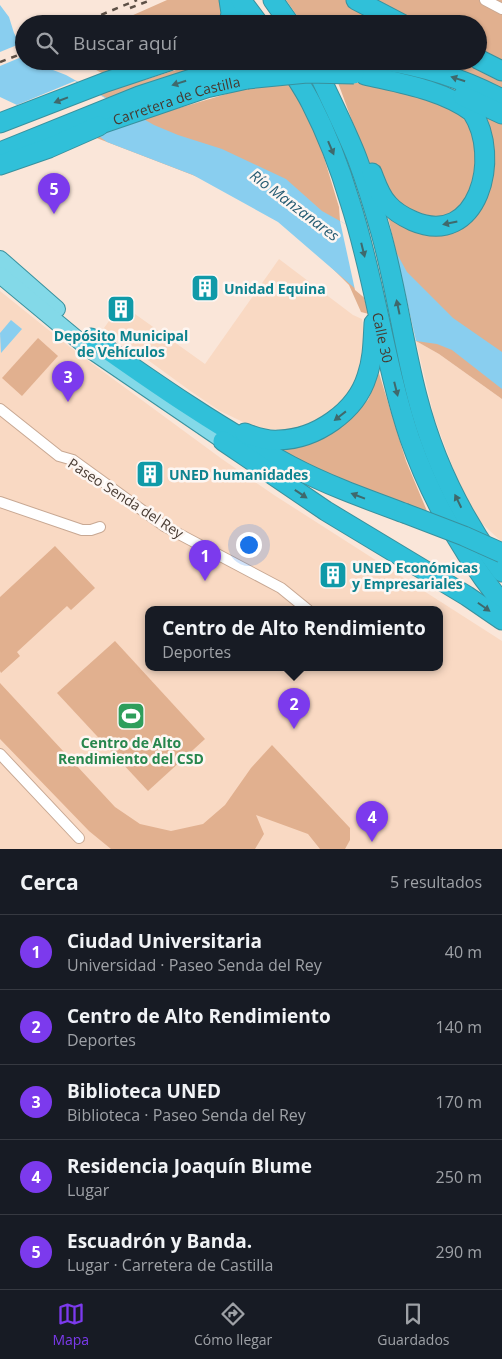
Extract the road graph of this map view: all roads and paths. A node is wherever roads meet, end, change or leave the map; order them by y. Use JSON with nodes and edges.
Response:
{"nodes":[{"id":1,"x":228,"y":0,"type":"edge"},
{"id":2,"x":241,"y":0,"type":"edge"},
{"id":3,"x":272,"y":0,"type":"edge"},
{"id":4,"x":356,"y":0,"type":"edge"},
{"id":5,"x":485,"y":0,"type":"edge"},
{"id":6,"x":502,"y":9,"type":"edge"},
{"id":7,"x":230,"y":15,"type":"edge"},
{"id":8,"x":252,"y":15,"type":"edge"},
{"id":9,"x":283,"y":15,"type":"edge"},
{"id":10,"x":385,"y":15,"type":"edge"},
{"id":11,"x":487,"y":64,"type":"edge"},
{"id":12,"x":142,"y":70,"type":"edge"},
{"id":13,"x":250,"y":70,"type":"edge"},
{"id":14,"x":291,"y":70,"type":"edge"},
{"id":15,"x":318,"y":70,"type":"edge"},
{"id":16,"x":320,"y":70,"type":"edge"},
{"id":17,"x":431,"y":70,"type":"edge"},
{"id":18,"x":502,"y":71,"type":"edge"},
{"id":19,"x":245,"y":72,"type":"junction"},
{"id":20,"x":360,"y":74,"type":"junction"},
{"id":21,"x":502,"y":99,"type":"edge"},
{"id":22,"x":145,"y":101,"type":"junction"},
{"id":23,"x":502,"y":114,"type":"edge"},
{"id":24,"x":87,"y":116,"type":"junction"},
{"id":25,"x":106,"y":122,"type":"junction"},
{"id":26,"x":0,"y":123,"type":"edge"},
{"id":27,"x":0,"y":141,"type":"edge"},
{"id":28,"x":0,"y":152,"type":"edge"},
{"id":29,"x":0,"y":156,"type":"edge"},
{"id":30,"x":28,"y":156,"type":"junction"},
{"id":31,"x":0,"y":165,"type":"edge"},
{"id":32,"x":0,"y":171,"type":"edge"},
{"id":33,"x":0,"y":259,"type":"edge"},
{"id":34,"x":0,"y":275,"type":"edge"},
{"id":35,"x":376,"y":307,"type":"junction"},
{"id":36,"x":91,"y":338,"type":"joint"},
{"id":37,"x":186,"y":403,"type":"junction"},
{"id":38,"x":0,"y":409,"type":"edge"},
{"id":39,"x":218,"y":437,"type":"joint"},
{"id":40,"x":0,"y":502,"type":"edge"},
{"id":41,"x":100,"y":527,"type":"dead end"},
{"id":42,"x":502,"y":553,"type":"edge"},
{"id":43,"x":502,"y":572,"type":"edge"},
{"id":44,"x":502,"y":603,"type":"edge"},
{"id":45,"x":303,"y":606,"type":"edge"},
{"id":46,"x":502,"y":620,"type":"edge"},
{"id":47,"x":0,"y":754,"type":"edge"},
{"id":48,"x":79,"y":838,"type":"dead end"}],
"edges":[{"from":1,"to":7,"type":"highway"},
{"from":2,"to":8,"type":"highway"},
{"from":3,"to":9,"type":"highway"},
{"from":4,"to":10,"type":"highway"},
{"from":5,"to":6,"type":"street"},
{"from":11,"to":18,"type":"highway"},
{"from":12,"to":26,"type":"highway","one_way":true},
{"from":13,"to":19,"type":"highway","name":"Carretera de Castilla"},
{"from":14,"to":35,"type":"highway","name":"Calle 30","one_way":true},
{"from":43,"to":15,"type":"highway","name":"Calle 30","one_way":true},
{"from":20,"to":16,"type":"highway","one_way":true},
{"from":21,"to":17,"type":"highway","one_way":true},
{"from":19,"to":20,"type":"highway","name":"Carretera de Castilla","bridge":true},
{"from":19,"to":22,"type":"highway","name":"Carretera de Castilla"},
{"from":20,"to":23,"type":"highway","name":"Carretera de Castilla"},
{"from":22,"to":24,"type":"highway","name":"Carretera de Castilla"},
{"from":22,"to":25,"type":"highway","name":"Carretera de Castilla"},
{"from":24,"to":27,"type":"highway"},
{"from":24,"to":28,"type":"highway","name":"Carretera de Castilla"},
{"from":25,"to":29,"type":"highway","name":"Carretera de Castilla"},
{"from":25,"to":30,"type":"highway"},
{"from":30,"to":31,"type":"highway"},
{"from":30,"to":32,"type":"highway"},
{"from":33,"to":36,"type":"main road"},
{"from":34,"to":39,"type":"main road"},
{"from":35,"to":37,"type":"highway","one_way":true},
{"from":35,"to":44,"type":"highway","name":"Calle 30","one_way":true},
{"from":36,"to":37,"type":"highway"},
{"from":42,"to":37,"type":"highway","one_way":true,"bridge":true},
{"from":38,"to":45,"type":"street","name":"Paseo Senda del Rey"},
{"from":39,"to":46,"type":"highway","one_way":true},
{"from":40,"to":41,"type":"street"},
{"from":47,"to":48,"type":"street"}]}
